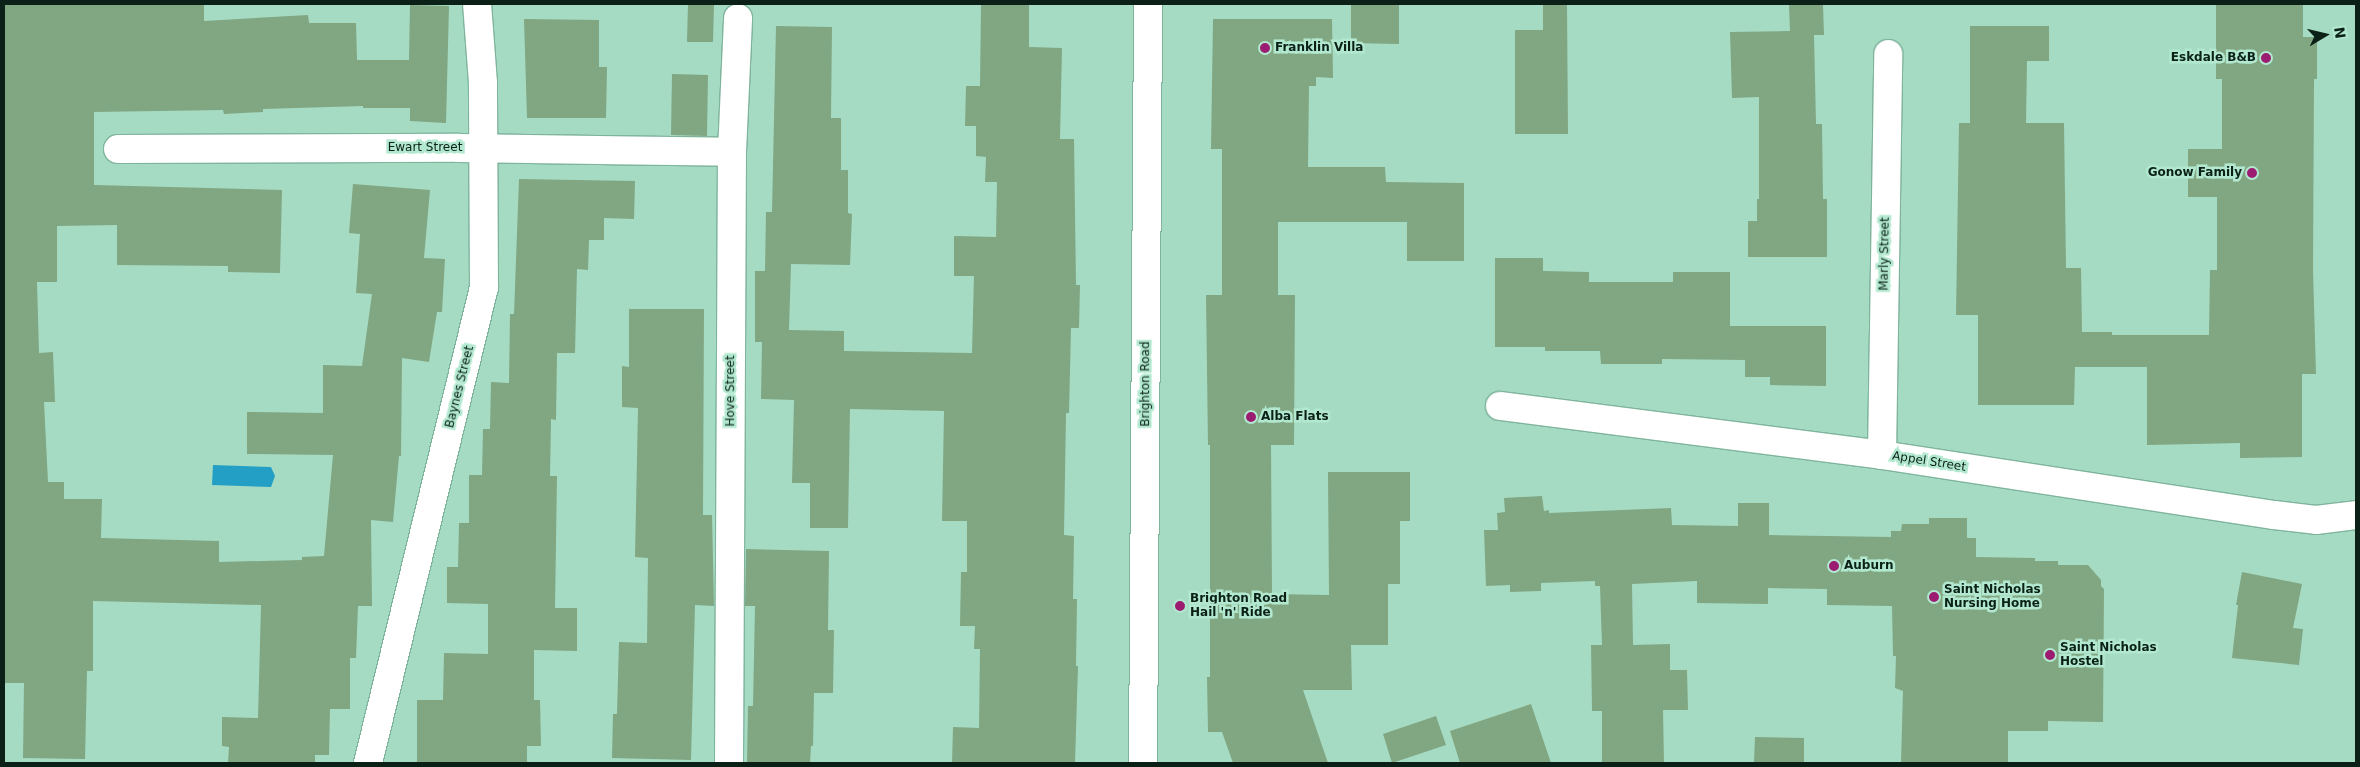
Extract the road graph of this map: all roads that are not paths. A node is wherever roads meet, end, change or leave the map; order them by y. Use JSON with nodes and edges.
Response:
{"nodes":[{"id":1,"x":477,"y":4,"type":"edge"},
{"id":2,"x":1148,"y":4,"type":"edge"},
{"id":3,"x":738,"y":18,"type":"dead end"},
{"id":4,"x":1888,"y":54,"type":"dead end"},
{"id":5,"x":118,"y":148,"type":"dead end"},
{"id":6,"x":483,"y":149,"type":"junction"},
{"id":7,"x":732,"y":152,"type":"junction"},
{"id":8,"x":1500,"y":406,"type":"dead end"},
{"id":9,"x":1882,"y":454,"type":"junction"},
{"id":10,"x":2356,"y":514,"type":"edge"},
{"id":11,"x":368,"y":763,"type":"edge"},
{"id":12,"x":728,"y":763,"type":"edge"},
{"id":13,"x":1143,"y":763,"type":"edge"}],
"edges":[{"from":1,"to":6,"type":"street","name":"Baynes Street"},
{"from":2,"to":13,"type":"street","name":"Brighton Road"},
{"from":3,"to":7,"type":"street","name":"Hove Street"},
{"from":4,"to":9,"type":"street","name":"Marly Street"},
{"from":5,"to":6,"type":"street","name":"Ewart Street"},
{"from":6,"to":7,"type":"street","name":"Ewart Street"},
{"from":6,"to":11,"type":"street","name":"Baynes Street"},
{"from":7,"to":12,"type":"street","name":"Hove Street"},
{"from":8,"to":9,"type":"street","name":"Appel Street"},
{"from":9,"to":10,"type":"street","name":"Appel Street"}]}
